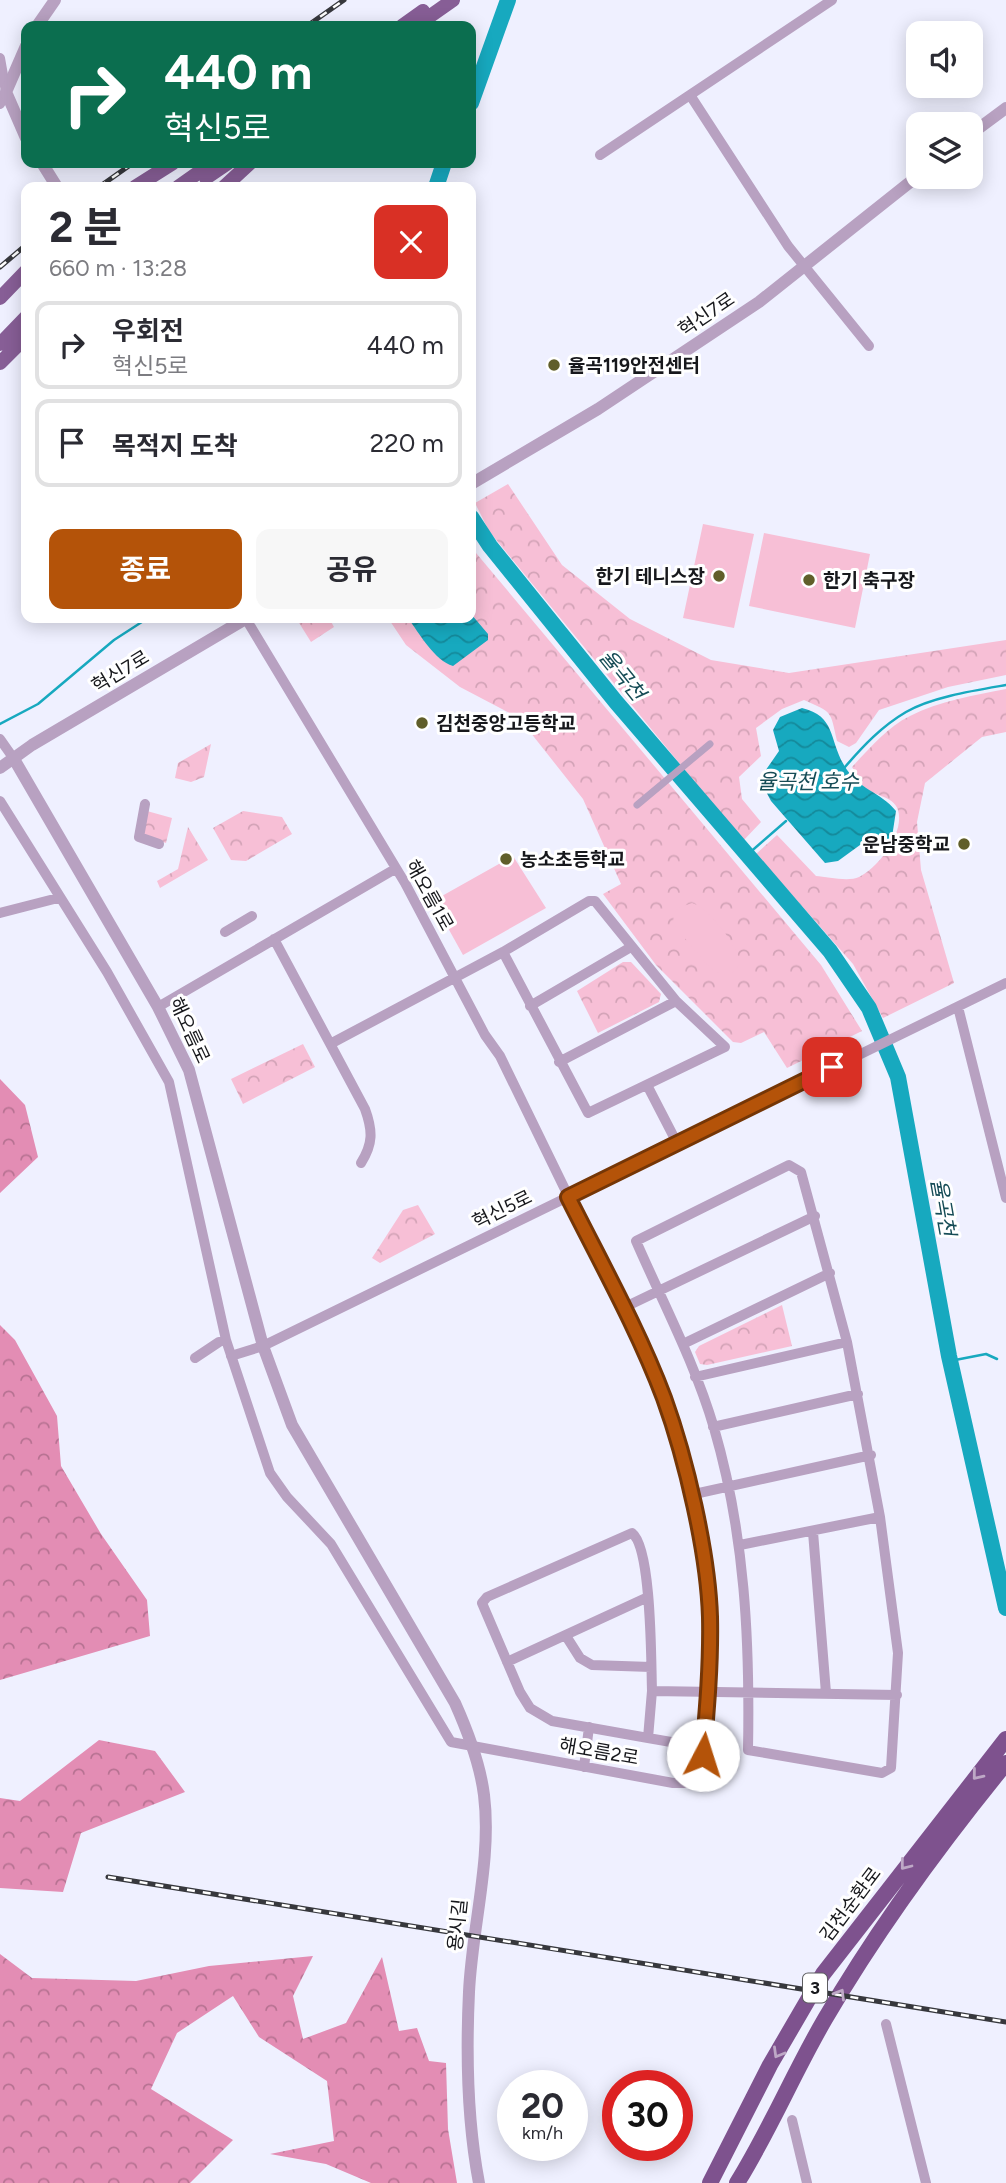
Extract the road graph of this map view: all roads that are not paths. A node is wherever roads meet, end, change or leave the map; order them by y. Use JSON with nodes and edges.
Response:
{"nodes":[{"id":1,"x":55,"y":0,"type":"edge"},
{"id":2,"x":832,"y":0,"type":"edge"},
{"id":3,"x":447,"y":1,"type":"edge"},
{"id":4,"x":40,"y":21,"type":"edge"},
{"id":5,"x":411,"y":21,"type":"edge"},
{"id":6,"x":422,"y":21,"type":"edge"},
{"id":7,"x":21,"y":56,"type":"edge"},
{"id":8,"x":0,"y":58,"type":"edge"},
{"id":9,"x":3,"y":92,"type":"edge"},
{"id":10,"x":690,"y":95,"type":"junction"},
{"id":11,"x":0,"y":104,"type":"edge"},
{"id":12,"x":1006,"y":108,"type":"edge"},
{"id":13,"x":983,"y":125,"type":"edge"},
{"id":14,"x":21,"y":128,"type":"edge"},
{"id":15,"x":600,"y":155,"type":"dead end"},
{"id":16,"x":165,"y":168,"type":"edge"},
{"id":17,"x":205,"y":168,"type":"edge"},
{"id":18,"x":221,"y":168,"type":"edge"},
{"id":19,"x":245,"y":168,"type":"edge"},
{"id":20,"x":143,"y":182,"type":"edge"},
{"id":21,"x":185,"y":182,"type":"edge"},
{"id":22,"x":201,"y":182,"type":"edge"},
{"id":23,"x":229,"y":182,"type":"edge"},
{"id":24,"x":906,"y":186,"type":"edge"},
{"id":25,"x":805,"y":268,"type":"junction"},
{"id":26,"x":21,"y":276,"type":"edge"},
{"id":27,"x":0,"y":298,"type":"edge"},
{"id":28,"x":21,"y":310,"type":"edge"},
{"id":29,"x":21,"y":322,"type":"edge"},
{"id":30,"x":0,"y":332,"type":"edge"},
{"id":31,"x":21,"y":342,"type":"edge"},
{"id":32,"x":0,"y":345,"type":"edge"},
{"id":33,"x":869,"y":346,"type":"dead end"},
{"id":34,"x":0,"y":363,"type":"edge"},
{"id":35,"x":476,"y":481,"type":"edge"},
{"id":36,"x":238,"y":623,"type":"edge"},
{"id":37,"x":249,"y":623,"type":"edge"},
{"id":38,"x":0,"y":739,"type":"edge"},
{"id":39,"x":710,"y":744,"type":"dead end"},
{"id":40,"x":14,"y":759,"type":"junction"},
{"id":41,"x":0,"y":768,"type":"edge"},
{"id":42,"x":0,"y":801,"type":"edge"},
{"id":43,"x":145,"y":804,"type":"dead end"},
{"id":44,"x":638,"y":805,"type":"dead end"},
{"id":45,"x":159,"y":844,"type":"dead end"},
{"id":46,"x":396,"y":869,"type":"junction"},
{"id":47,"x":58,"y":898,"type":"junction"},
{"id":48,"x":0,"y":913,"type":"edge"},
{"id":49,"x":252,"y":916,"type":"dead end"},
{"id":50,"x":225,"y":932,"type":"dead end"},
{"id":51,"x":274,"y":939,"type":"junction"},
{"id":52,"x":631,"y":947,"type":"junction"},
{"id":53,"x":503,"y":953,"type":"junction"},
{"id":54,"x":456,"y":978,"type":"junction"},
{"id":55,"x":1006,"y":983,"type":"edge"},
{"id":56,"x":676,"y":1001,"type":"junction"},
{"id":57,"x":530,"y":1006,"type":"junction"},
{"id":58,"x":158,"y":1007,"type":"junction"},
{"id":59,"x":958,"y":1007,"type":"junction"},
{"id":60,"x":332,"y":1043,"type":"junction"},
{"id":61,"x":559,"y":1062,"type":"junction"},
{"id":62,"x":647,"y":1085,"type":"junction"},
{"id":63,"x":677,"y":1143,"type":"junction"},
{"id":64,"x":361,"y":1164,"type":"dead end"},
{"id":65,"x":1004,"y":1177,"type":"edge"},
{"id":66,"x":568,"y":1197,"type":"junction"},
{"id":67,"x":1006,"y":1198,"type":"edge"},
{"id":68,"x":815,"y":1216,"type":"junction"},
{"id":69,"x":830,"y":1273,"type":"junction"},
{"id":70,"x":658,"y":1291,"type":"junction"},
{"id":71,"x":623,"y":1308,"type":"junction"},
{"id":72,"x":219,"y":1342,"type":"dead end"},
{"id":73,"x":846,"y":1342,"type":"junction"},
{"id":74,"x":683,"y":1345,"type":"junction"},
{"id":75,"x":263,"y":1346,"type":"junction"},
{"id":76,"x":231,"y":1356,"type":"junction"},
{"id":77,"x":195,"y":1358,"type":"dead end"},
{"id":78,"x":695,"y":1377,"type":"junction"},
{"id":79,"x":858,"y":1394,"type":"junction"},
{"id":80,"x":713,"y":1427,"type":"junction"},
{"id":81,"x":871,"y":1455,"type":"junction"},
{"id":82,"x":729,"y":1487,"type":"junction"},
{"id":83,"x":690,"y":1495,"type":"junction"},
{"id":84,"x":880,"y":1517,"type":"junction"},
{"id":85,"x":813,"y":1532,"type":"junction"},
{"id":86,"x":740,"y":1545,"type":"junction"},
{"id":87,"x":649,"y":1597,"type":"junction"},
{"id":88,"x":566,"y":1636,"type":"junction"},
{"id":89,"x":507,"y":1662,"type":"junction"},
{"id":90,"x":651,"y":1667,"type":"junction"},
{"id":91,"x":652,"y":1691,"type":"junction"},
{"id":92,"x":709,"y":1692,"type":"junction"},
{"id":93,"x":749,"y":1693,"type":"junction"},
{"id":94,"x":826,"y":1693,"type":"junction"},
{"id":95,"x":897,"y":1695,"type":"junction"},
{"id":96,"x":589,"y":1727,"type":"junction"},
{"id":97,"x":648,"y":1738,"type":"junction"},
{"id":98,"x":1006,"y":1739,"type":"edge"},
{"id":99,"x":671,"y":1742,"type":"dead end"},
{"id":100,"x":473,"y":1746,"type":"junction"},
{"id":101,"x":1006,"y":1762,"type":"edge"},
{"id":102,"x":584,"y":1766,"type":"junction"},
{"id":103,"x":953,"y":1816,"type":"junction"},
{"id":104,"x":886,"y":2024,"type":"dead end"},
{"id":105,"x":792,"y":2120,"type":"dead end"},
{"id":106,"x":479,"y":2183,"type":"edge"},
{"id":107,"x":710,"y":2183,"type":"edge"},
{"id":108,"x":737,"y":2183,"type":"edge"},
{"id":109,"x":807,"y":2183,"type":"edge"},
{"id":110,"x":926,"y":2183,"type":"edge"}],
"edges":[{"from":1,"to":4,"type":"street"},
{"from":2,"to":10,"type":"street"},
{"from":3,"to":5,"type":"main road"},
{"from":3,"to":6,"type":"main road"},
{"from":7,"to":9,"type":"street"},
{"from":8,"to":9,"type":"street"},
{"from":9,"to":11,"type":"street"},
{"from":9,"to":14,"type":"street"},
{"from":10,"to":15,"type":"street"},
{"from":10,"to":25,"type":"street"},
{"from":12,"to":13,"type":"street"},
{"from":16,"to":20,"type":"main road"},
{"from":17,"to":21,"type":"main road"},
{"from":18,"to":22,"type":"main road"},
{"from":19,"to":23,"type":"main road"},
{"from":24,"to":25,"type":"street","name":"혁신7로"},
{"from":25,"to":33,"type":"street"},
{"from":25,"to":35,"type":"street","name":"혁신7로"},
{"from":26,"to":27,"type":"main road"},
{"from":28,"to":30,"type":"main road"},
{"from":29,"to":32,"type":"main road"},
{"from":31,"to":34,"type":"main road"},
{"from":36,"to":40,"type":"street","name":"혁신7로"},
{"from":37,"to":46,"type":"street","name":"해오름1로"},
{"from":38,"to":40,"type":"street"},
{"from":39,"to":44,"type":"street"},
{"from":40,"to":41,"type":"street","name":"혁신7로"},
{"from":40,"to":58,"type":"street","name":"해오름로"},
{"from":42,"to":47,"type":"street","name":"해오름2로"},
{"from":43,"to":45,"type":"street"},
{"from":46,"to":51,"type":"street"},
{"from":46,"to":54,"type":"street","name":"해오름1로"},
{"from":47,"to":48,"type":"street"},
{"from":47,"to":76,"type":"street","name":"해오름2로"},
{"from":49,"to":50,"type":"street"},
{"from":51,"to":58,"type":"street"},
{"from":51,"to":60,"type":"street"},
{"from":52,"to":53,"type":"street"},
{"from":52,"to":56,"type":"street"},
{"from":52,"to":57,"type":"street"},
{"from":53,"to":54,"type":"street"},
{"from":53,"to":57,"type":"street"},
{"from":54,"to":60,"type":"street"},
{"from":54,"to":66,"type":"street","name":"해오름1로"},
{"from":55,"to":59,"type":"street","name":"혁신5로"},
{"from":56,"to":61,"type":"street"},
{"from":56,"to":62,"type":"street"},
{"from":57,"to":61,"type":"street"},
{"from":58,"to":75,"type":"street","name":"해오름로"},
{"from":59,"to":63,"type":"street","name":"혁신5로"},
{"from":59,"to":65,"type":"street"},
{"from":60,"to":64,"type":"street"},
{"from":61,"to":62,"type":"street"},
{"from":62,"to":63,"type":"street"},
{"from":63,"to":66,"type":"street","name":"혁신5로"},
{"from":65,"to":67,"type":"street"},
{"from":66,"to":71,"type":"street","name":"해오름2로"},
{"from":66,"to":75,"type":"street","name":"혁신5로"},
{"from":68,"to":69,"type":"street"},
{"from":68,"to":70,"type":"street"},
{"from":68,"to":70,"type":"street"},
{"from":69,"to":73,"type":"street"},
{"from":69,"to":74,"type":"street"},
{"from":70,"to":71,"type":"street"},
{"from":70,"to":74,"type":"street"},
{"from":71,"to":83,"type":"street","name":"해오름2로"},
{"from":72,"to":77,"type":"street"},
{"from":73,"to":78,"type":"street"},
{"from":73,"to":79,"type":"street"},
{"from":74,"to":78,"type":"street"},
{"from":75,"to":76,"type":"street","name":"혁신5로"},
{"from":75,"to":100,"type":"street","name":"해오름로"},
{"from":76,"to":100,"type":"street","name":"해오름2로"},
{"from":78,"to":80,"type":"street"},
{"from":79,"to":80,"type":"street"},
{"from":79,"to":81,"type":"street"},
{"from":80,"to":82,"type":"street"},
{"from":81,"to":82,"type":"street"},
{"from":81,"to":84,"type":"street"},
{"from":82,"to":83,"type":"street"},
{"from":82,"to":86,"type":"street"},
{"from":83,"to":92,"type":"street","name":"해오름2로"},
{"from":84,"to":85,"type":"street"},
{"from":84,"to":95,"type":"street"},
{"from":85,"to":86,"type":"street"},
{"from":85,"to":94,"type":"street"},
{"from":86,"to":93,"type":"street"},
{"from":87,"to":88,"type":"street"},
{"from":87,"to":89,"type":"street"},
{"from":87,"to":90,"type":"street"},
{"from":88,"to":89,"type":"street"},
{"from":88,"to":90,"type":"street"},
{"from":89,"to":96,"type":"street"},
{"from":90,"to":91,"type":"street"},
{"from":91,"to":92,"type":"street"},
{"from":91,"to":97,"type":"street"},
{"from":92,"to":93,"type":"street"},
{"from":92,"to":102,"type":"street","name":"해오름2로"},
{"from":93,"to":94,"type":"street"},
{"from":93,"to":95,"type":"street"},
{"from":94,"to":95,"type":"street"},
{"from":96,"to":97,"type":"street"},
{"from":96,"to":102,"type":"street"},
{"from":97,"to":99,"type":"street"},
{"from":98,"to":103,"type":"highway","name":"김천순환로","number":"3","one_way":true},
{"from":100,"to":102,"type":"street","name":"해오름2로"},
{"from":100,"to":106,"type":"street","name":"용시길"},
{"from":101,"to":103,"type":"highway","name":"김천순환로","number":"3"},
{"from":103,"to":107,"type":"highway","name":"김천순환로","number":"3","one_way":true},
{"from":108,"to":103,"type":"highway","name":"김천순환로","number":"3","one_way":true},
{"from":104,"to":110,"type":"street"},
{"from":105,"to":109,"type":"street"}]}
